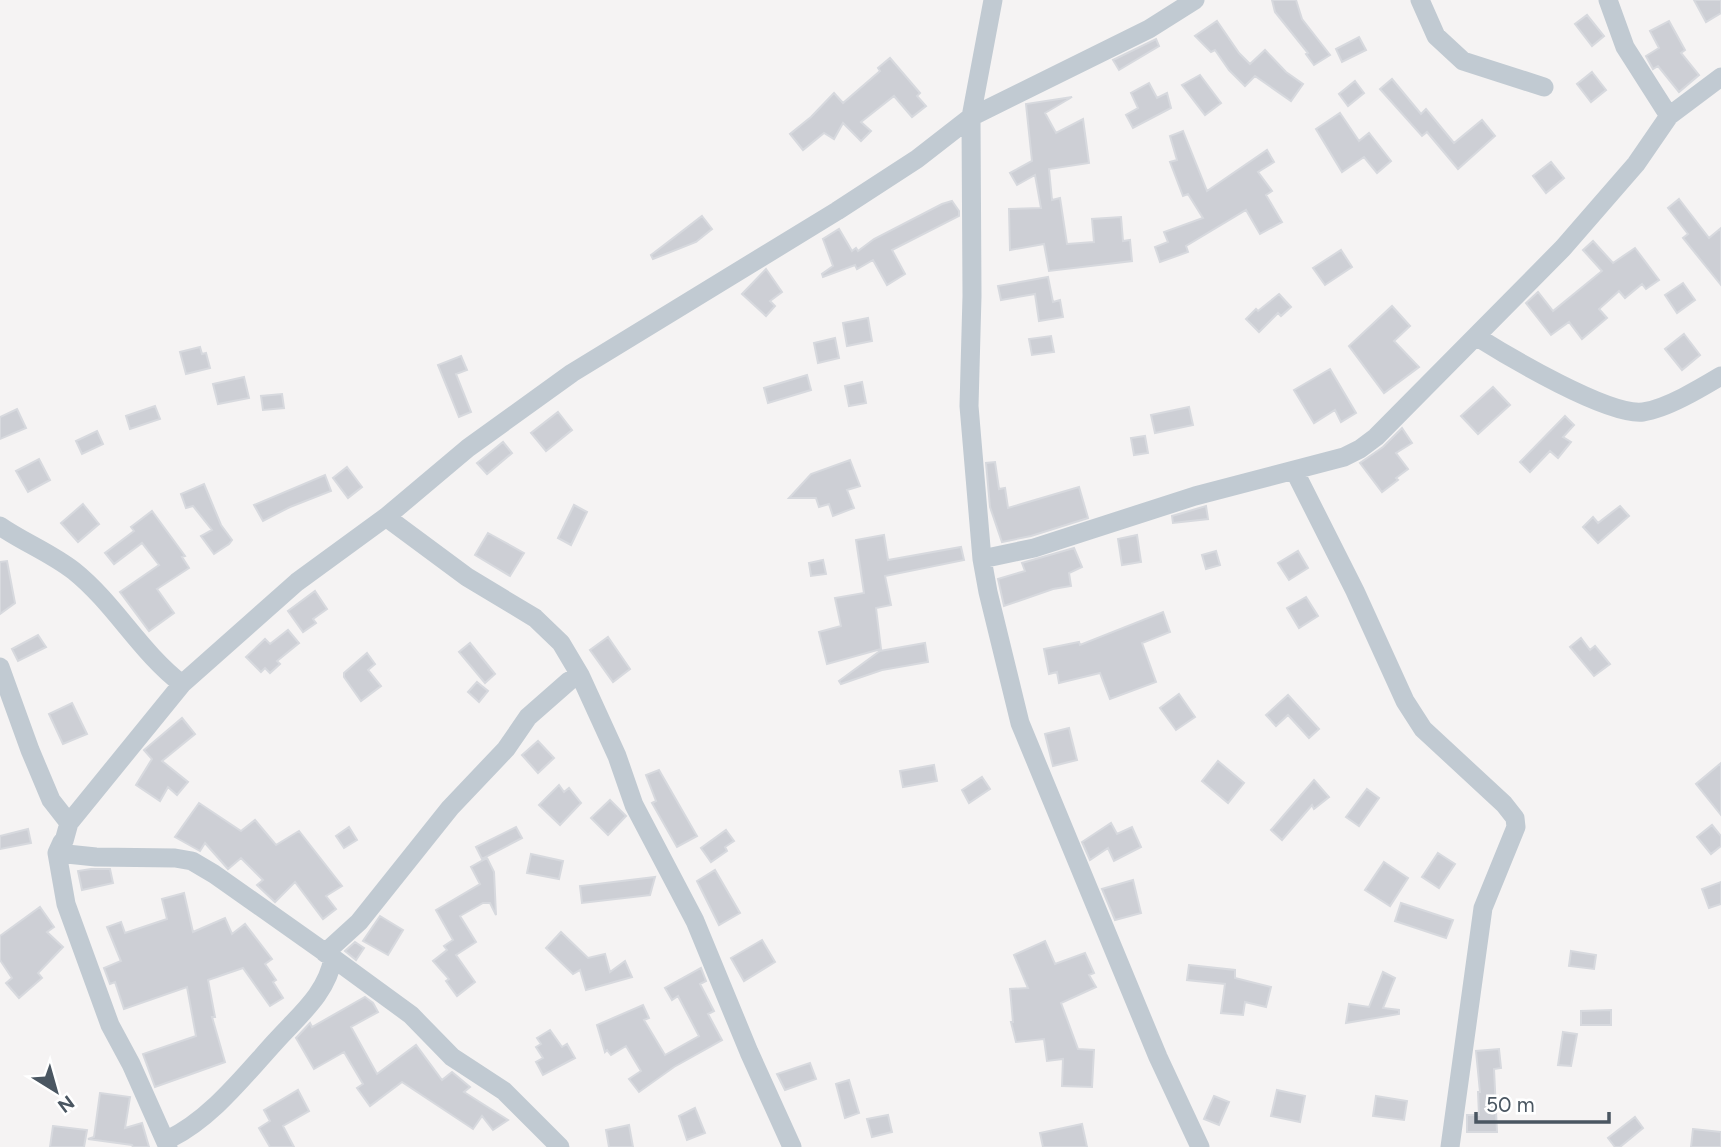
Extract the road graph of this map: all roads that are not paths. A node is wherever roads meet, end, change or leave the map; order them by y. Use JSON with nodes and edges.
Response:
{"nodes":[{"id":1,"x":993,"y":0,"type":"edge"},
{"id":2,"x":1195,"y":0,"type":"edge"},
{"id":3,"x":1420,"y":0,"type":"edge"},
{"id":4,"x":1608,"y":0,"type":"edge"},
{"id":5,"x":1719,"y":82,"type":"edge"},
{"id":6,"x":1544,"y":87,"type":"dead end"},
{"id":7,"x":1669,"y":116,"type":"junction"},
{"id":8,"x":971,"y":117,"type":"junction"},
{"id":9,"x":1477,"y":337,"type":"junction"},
{"id":10,"x":1721,"y":376,"type":"edge"},
{"id":11,"x":1293,"y":470,"type":"junction"},
{"id":12,"x":386,"y":517,"type":"junction"},
{"id":13,"x":0,"y":526,"type":"edge"},
{"id":14,"x":982,"y":559,"type":"junction"},
{"id":15,"x":0,"y":667,"type":"edge"},
{"id":16,"x":580,"y":675,"type":"junction"},
{"id":17,"x":182,"y":684,"type":"junction"},
{"id":18,"x":69,"y":823,"type":"junction"},
{"id":19,"x":57,"y":853,"type":"junction"},
{"id":20,"x":329,"y":955,"type":"junction"},
{"id":21,"x":168,"y":1144,"type":"edge"},
{"id":22,"x":560,"y":1147,"type":"edge"},
{"id":23,"x":792,"y":1147,"type":"edge"},
{"id":24,"x":1200,"y":1147,"type":"edge"},
{"id":25,"x":1450,"y":1147,"type":"edge"}],
"edges":[{"from":1,"to":8,"type":"street"},
{"from":2,"to":8,"type":"street"},
{"from":3,"to":6,"type":"street"},
{"from":4,"to":7,"type":"street"},
{"from":5,"to":7,"type":"street"},
{"from":7,"to":9,"type":"street"},
{"from":8,"to":12,"type":"street"},
{"from":8,"to":14,"type":"street"},
{"from":9,"to":10,"type":"street"},
{"from":9,"to":11,"type":"street"},
{"from":11,"to":14,"type":"street"},
{"from":11,"to":25,"type":"street"},
{"from":12,"to":16,"type":"street"},
{"from":12,"to":17,"type":"street"},
{"from":13,"to":17,"type":"street"},
{"from":14,"to":24,"type":"street"},
{"from":15,"to":18,"type":"street"},
{"from":16,"to":20,"type":"street"},
{"from":16,"to":23,"type":"street"},
{"from":17,"to":18,"type":"street"},
{"from":18,"to":19,"type":"street"},
{"from":19,"to":20,"type":"street"},
{"from":19,"to":21,"type":"street"},
{"from":20,"to":21,"type":"street"},
{"from":20,"to":22,"type":"street"}]}
